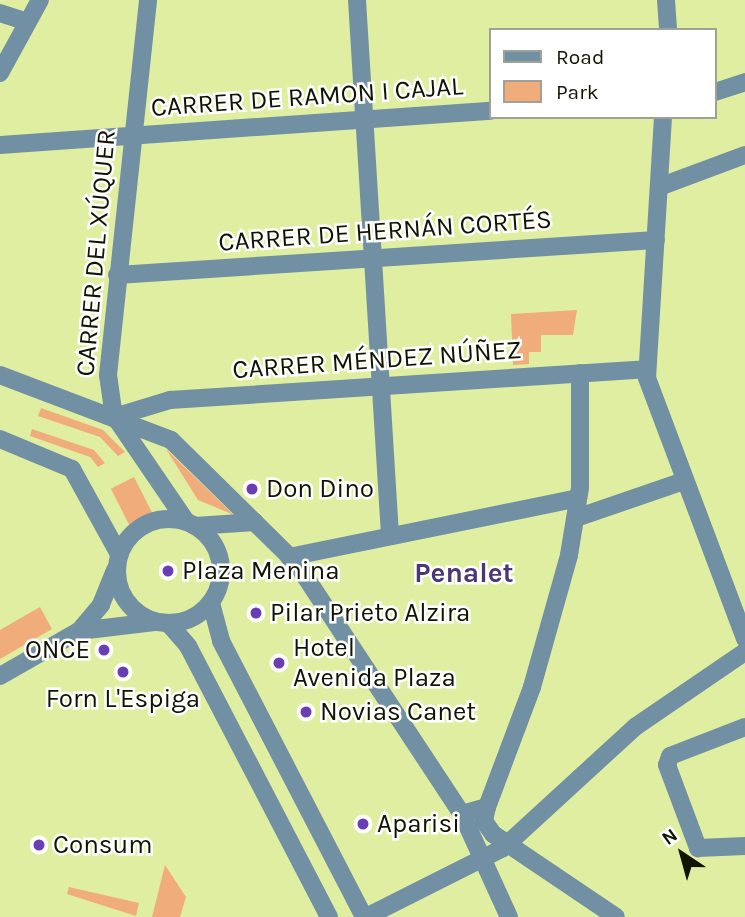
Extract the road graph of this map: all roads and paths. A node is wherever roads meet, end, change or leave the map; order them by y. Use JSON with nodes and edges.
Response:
{"nodes":[{"id":1,"x":40,"y":0,"type":"edge"},
{"id":2,"x":148,"y":0,"type":"edge"},
{"id":3,"x":357,"y":0,"type":"edge"},
{"id":4,"x":666,"y":0,"type":"edge"},
{"id":5,"x":0,"y":13,"type":"edge"},
{"id":6,"x":28,"y":22,"type":"junction"},
{"id":7,"x":668,"y":28,"type":"edge"},
{"id":8,"x":0,"y":73,"type":"edge"},
{"id":9,"x":745,"y":82,"type":"edge"},
{"id":10,"x":717,"y":91,"type":"edge"},
{"id":11,"x":490,"y":111,"type":"edge"},
{"id":12,"x":365,"y":119,"type":"junction"},
{"id":13,"x":663,"y":119,"type":"edge"},
{"id":14,"x":132,"y":135,"type":"junction"},
{"id":15,"x":0,"y":145,"type":"edge"},
{"id":16,"x":745,"y":155,"type":"edge"},
{"id":17,"x":659,"y":187,"type":"junction"},
{"id":18,"x":656,"y":240,"type":"junction"},
{"id":19,"x":373,"y":258,"type":"junction"},
{"id":20,"x":117,"y":275,"type":"junction"},
{"id":21,"x":646,"y":369,"type":"junction"},
{"id":22,"x":580,"y":373,"type":"junction"},
{"id":23,"x":0,"y":375,"type":"edge"},
{"id":24,"x":380,"y":387,"type":"junction"},
{"id":25,"x":114,"y":417,"type":"junction"},
{"id":26,"x":0,"y":439,"type":"edge"},
{"id":27,"x":684,"y":481,"type":"junction"},
{"id":28,"x":578,"y":498,"type":"junction"},
{"id":29,"x":576,"y":518,"type":"junction"},
{"id":30,"x":255,"y":522,"type":"junction"},
{"id":31,"x":191,"y":523,"type":"junction"},
{"id":32,"x":390,"y":535,"type":"junction"},
{"id":33,"x":289,"y":557,"type":"junction"},
{"id":34,"x":118,"y":560,"type":"junction"},
{"id":35,"x":211,"y":603,"type":"junction"},
{"id":36,"x":162,"y":623,"type":"junction"},
{"id":37,"x":79,"y":631,"type":"junction"},
{"id":38,"x":745,"y":649,"type":"edge"},
{"id":39,"x":0,"y":676,"type":"edge"},
{"id":40,"x":745,"y":727,"type":"edge"},
{"id":41,"x":487,"y":807,"type":"junction"},
{"id":42,"x":462,"y":814,"type":"junction"},
{"id":43,"x":509,"y":843,"type":"junction"},
{"id":44,"x":745,"y":846,"type":"edge"},
{"id":45,"x":488,"y":859,"type":"junction"},
{"id":46,"x":329,"y":917,"type":"edge"},
{"id":47,"x":365,"y":917,"type":"edge"},
{"id":48,"x":509,"y":917,"type":"edge"},
{"id":49,"x":616,"y":917,"type":"edge"}],
"edges":[{"from":1,"to":6,"type":"street"},
{"from":2,"to":14,"type":"street","name":"CARRER DEL XÚQUER"},
{"from":3,"to":12,"type":"street"},
{"from":4,"to":7,"type":"street"},
{"from":5,"to":6,"type":"street"},
{"from":6,"to":8,"type":"street"},
{"from":9,"to":10,"type":"street"},
{"from":11,"to":12,"type":"street","name":"CARRER DE RAMON I CAJAL"},
{"from":12,"to":14,"type":"street","name":"CARRER DE RAMON I CAJAL"},
{"from":12,"to":19,"type":"street"},
{"from":13,"to":17,"type":"street"},
{"from":14,"to":15,"type":"street","name":"CARRER DE RAMON I CAJAL"},
{"from":14,"to":20,"type":"street","name":"CARRER DEL XÚQUER"},
{"from":16,"to":17,"type":"street"},
{"from":17,"to":18,"type":"street"},
{"from":18,"to":19,"type":"street","name":"CARRER DE HERNÁN CORTÉS"},
{"from":18,"to":21,"type":"street"},
{"from":19,"to":20,"type":"street","name":"CARRER DE HERNÁN CORTÉS"},
{"from":19,"to":24,"type":"street"},
{"from":20,"to":25,"type":"street","name":"CARRER DEL XÚQUER"},
{"from":21,"to":22,"type":"street","name":"CARRER MÉNDEZ NÚÑEZ"},
{"from":21,"to":27,"type":"street"},
{"from":22,"to":24,"type":"street","name":"CARRER MÉNDEZ NÚÑEZ"},
{"from":22,"to":28,"type":"street"},
{"from":23,"to":25,"type":"street"},
{"from":24,"to":25,"type":"street","name":"CARRER MÉNDEZ NÚÑEZ"},
{"from":24,"to":32,"type":"street"},
{"from":25,"to":30,"type":"street"},
{"from":25,"to":31,"type":"street"},
{"from":26,"to":34,"type":"street"},
{"from":27,"to":29,"type":"street"},
{"from":27,"to":38,"type":"street"},
{"from":28,"to":29,"type":"street"},
{"from":28,"to":32,"type":"street"},
{"from":29,"to":41,"type":"street"},
{"from":30,"to":31,"type":"street"},
{"from":30,"to":33,"type":"street"},
{"from":31,"to":34,"type":"street"},
{"from":31,"to":35,"type":"street"},
{"from":32,"to":33,"type":"street"},
{"from":33,"to":42,"type":"street"},
{"from":34,"to":36,"type":"street"},
{"from":34,"to":37,"type":"street"},
{"from":35,"to":36,"type":"street"},
{"from":35,"to":47,"type":"street"},
{"from":36,"to":37,"type":"street"},
{"from":36,"to":46,"type":"street"},
{"from":37,"to":39,"type":"street"},
{"from":38,"to":43,"type":"street"},
{"from":40,"to":44,"type":"street"},
{"from":41,"to":42,"type":"street"},
{"from":41,"to":43,"type":"street"},
{"from":42,"to":45,"type":"street"},
{"from":43,"to":45,"type":"street"},
{"from":43,"to":49,"type":"street"},
{"from":45,"to":47,"type":"street"},
{"from":45,"to":48,"type":"street"}]}
